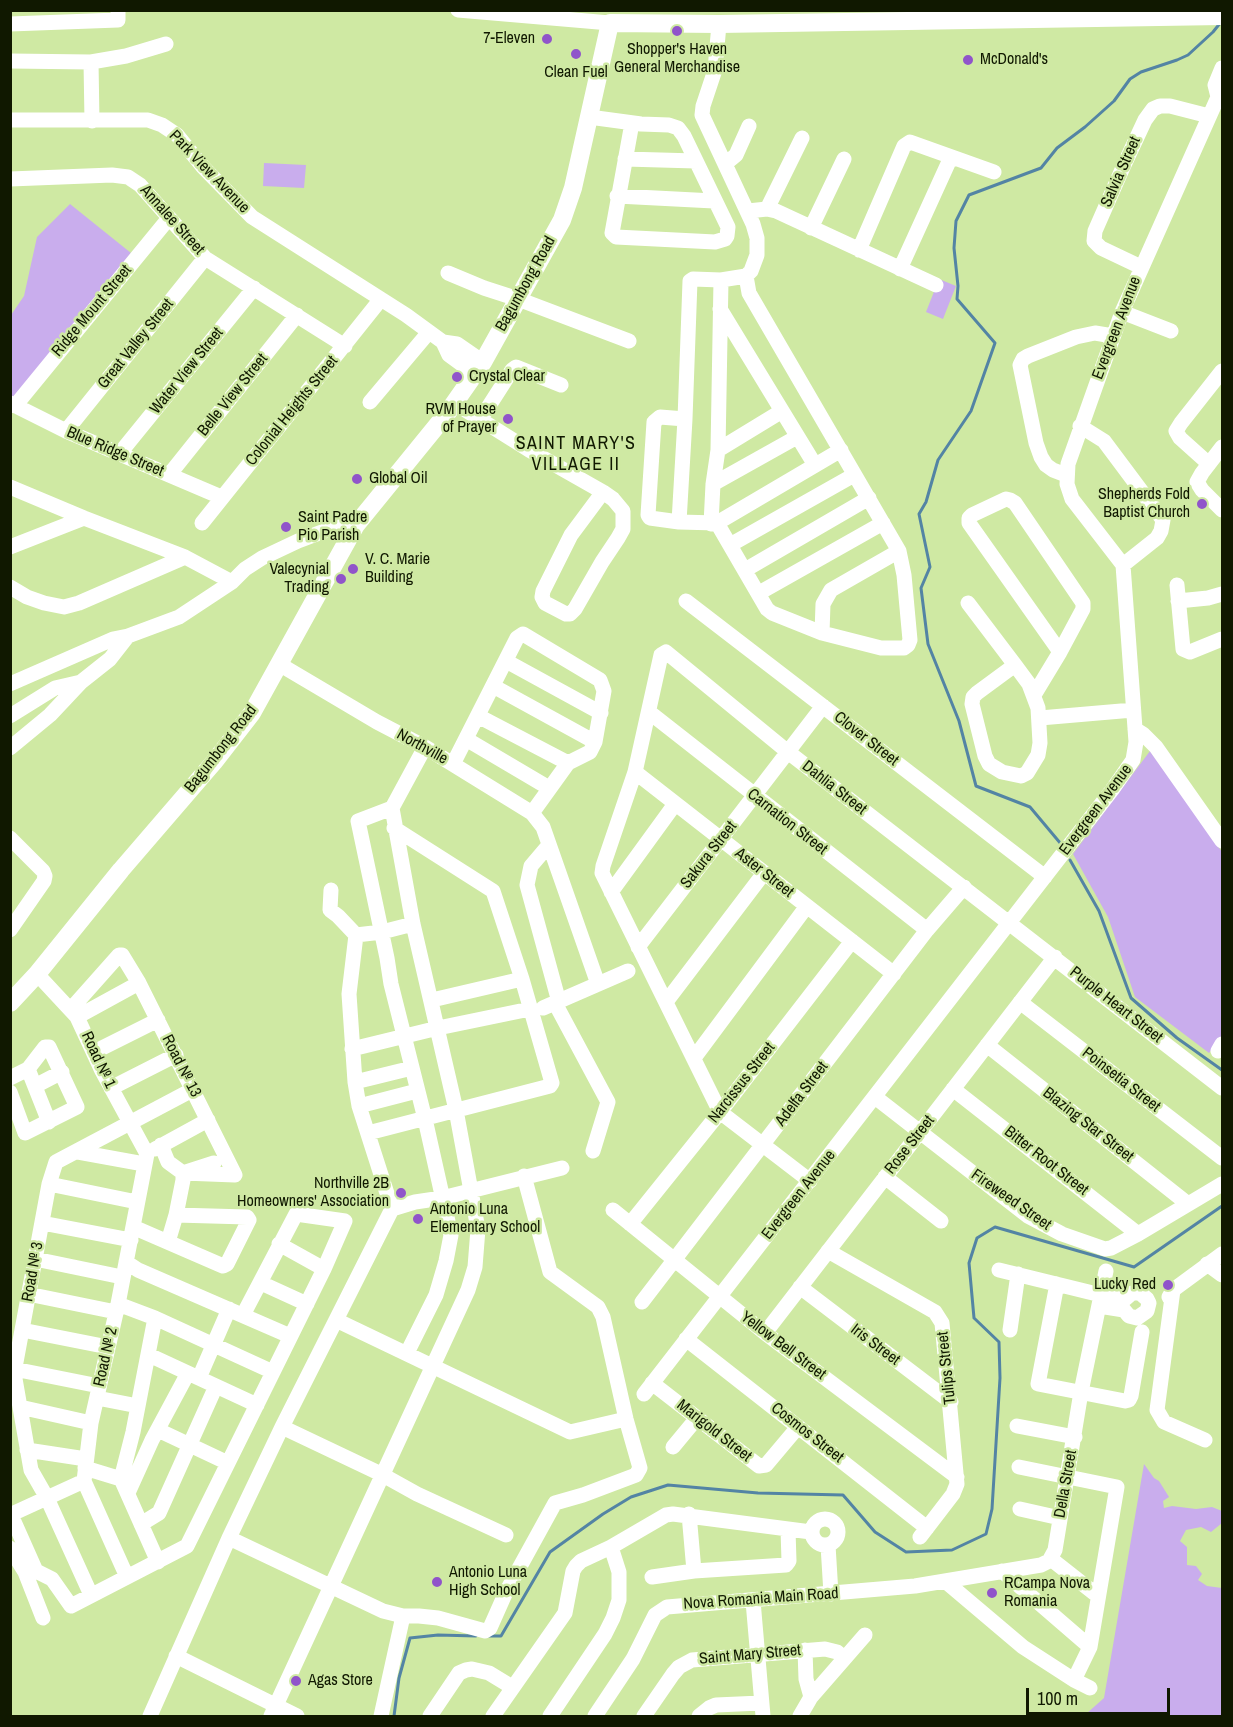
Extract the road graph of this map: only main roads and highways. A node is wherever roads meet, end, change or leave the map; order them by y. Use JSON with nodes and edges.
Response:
{"nodes":[{"id":1,"x":1082,"y":14,"type":"edge"},
{"id":2,"x":1216,"y":14,"type":"edge"},
{"id":3,"x":697,"y":17,"type":"edge"},
{"id":4,"x":10,"y":1004,"type":"edge"}],
"edges":[{"from":1,"to":2,"type":"main road"},
{"from":1,"to":3,"type":"main road"},
{"from":3,"to":4,"type":"main road","name":"Bagumbong Road"}]}
